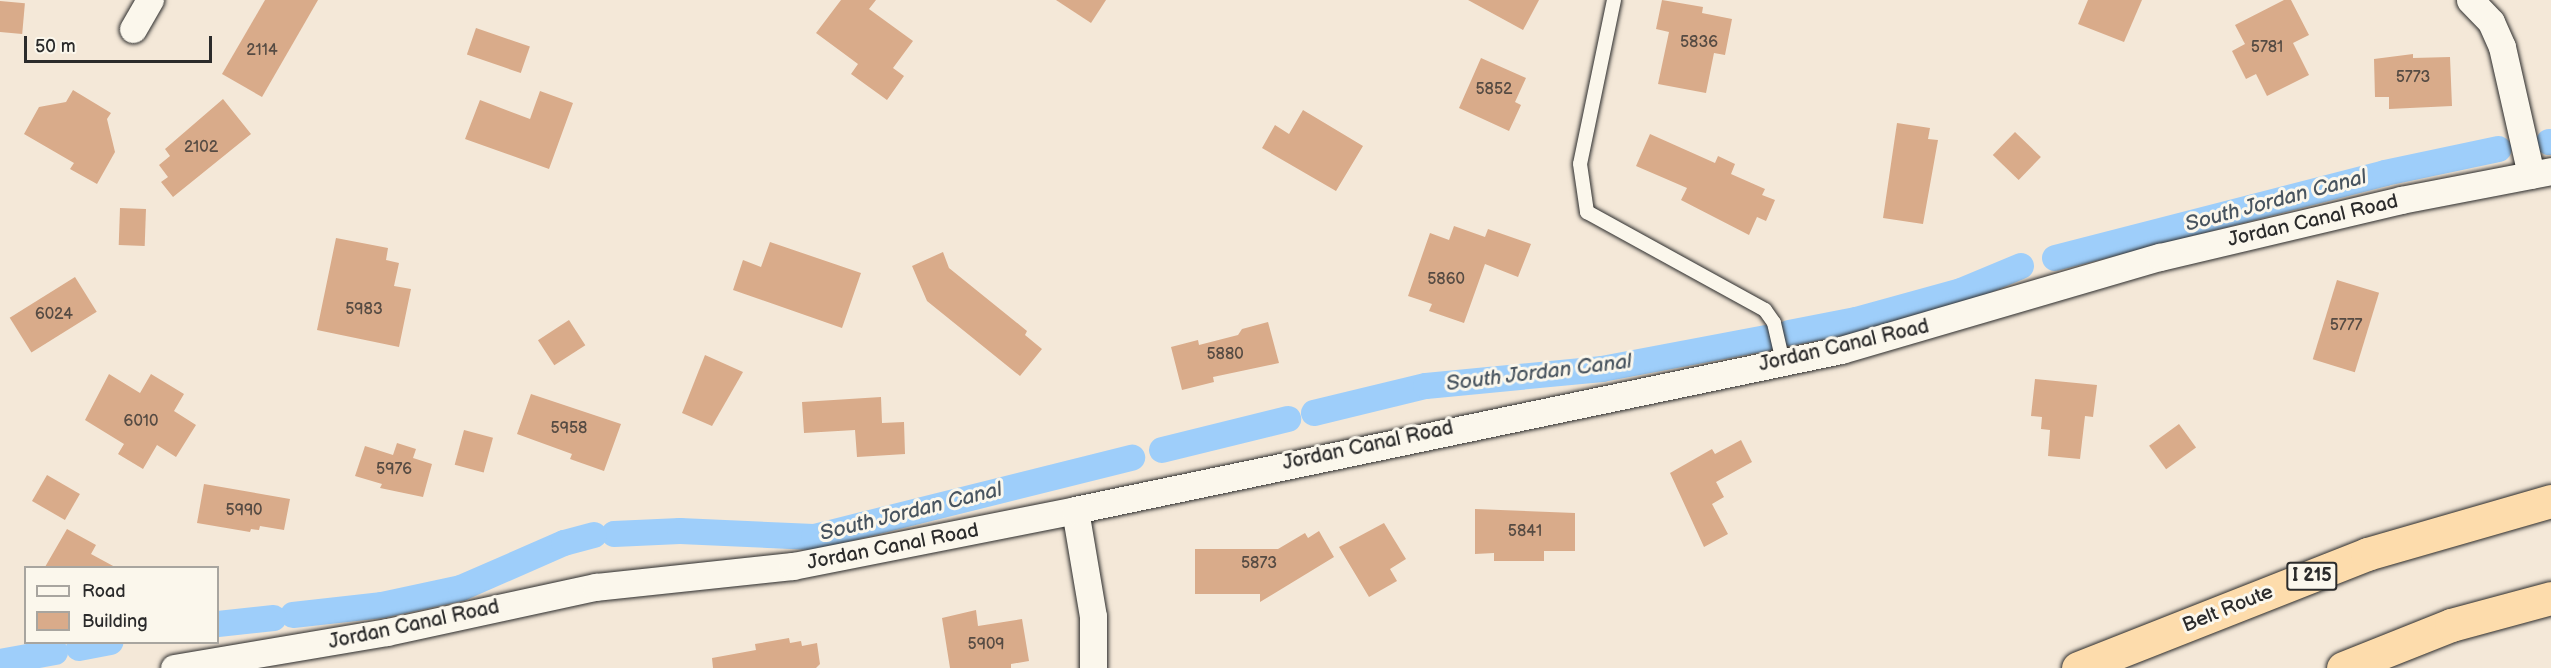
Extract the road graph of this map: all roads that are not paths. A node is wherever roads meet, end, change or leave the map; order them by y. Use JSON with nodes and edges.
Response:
{"nodes":[{"id":1,"x":150,"y":0,"type":"edge"},
{"id":2,"x":1614,"y":0,"type":"edge"},
{"id":3,"x":2470,"y":0,"type":"edge"},
{"id":4,"x":133,"y":29,"type":"dead end"},
{"id":5,"x":2541,"y":173,"type":"edge"},
{"id":6,"x":1783,"y":361,"type":"junction"},
{"id":7,"x":2551,"y":501,"type":"edge"},
{"id":8,"x":1075,"y":510,"type":"junction"},
{"id":9,"x":2551,"y":598,"type":"edge"},
{"id":10,"x":279,"y":660,"type":"edge"},
{"id":11,"x":174,"y":668,"type":"edge"},
{"id":12,"x":1093,"y":668,"type":"edge"},
{"id":13,"x":2078,"y":668,"type":"edge"},
{"id":14,"x":2343,"y":668,"type":"edge"}],
"edges":[{"from":1,"to":4,"type":"street"},
{"from":2,"to":6,"type":"lane"},
{"from":3,"to":5,"type":"street"},
{"from":5,"to":6,"type":"street","name":"Jordan Canal Road"},
{"from":6,"to":8,"type":"street","name":"Jordan Canal Road"},
{"from":7,"to":13,"type":"highway","name":"Belt Route","number":"I 215"},
{"from":8,"to":10,"type":"street","name":"Jordan Canal Road"},
{"from":8,"to":12,"type":"street"},
{"from":9,"to":14,"type":"highway"},
{"from":10,"to":11,"type":"street","name":"Jordan Canal Road"}]}
